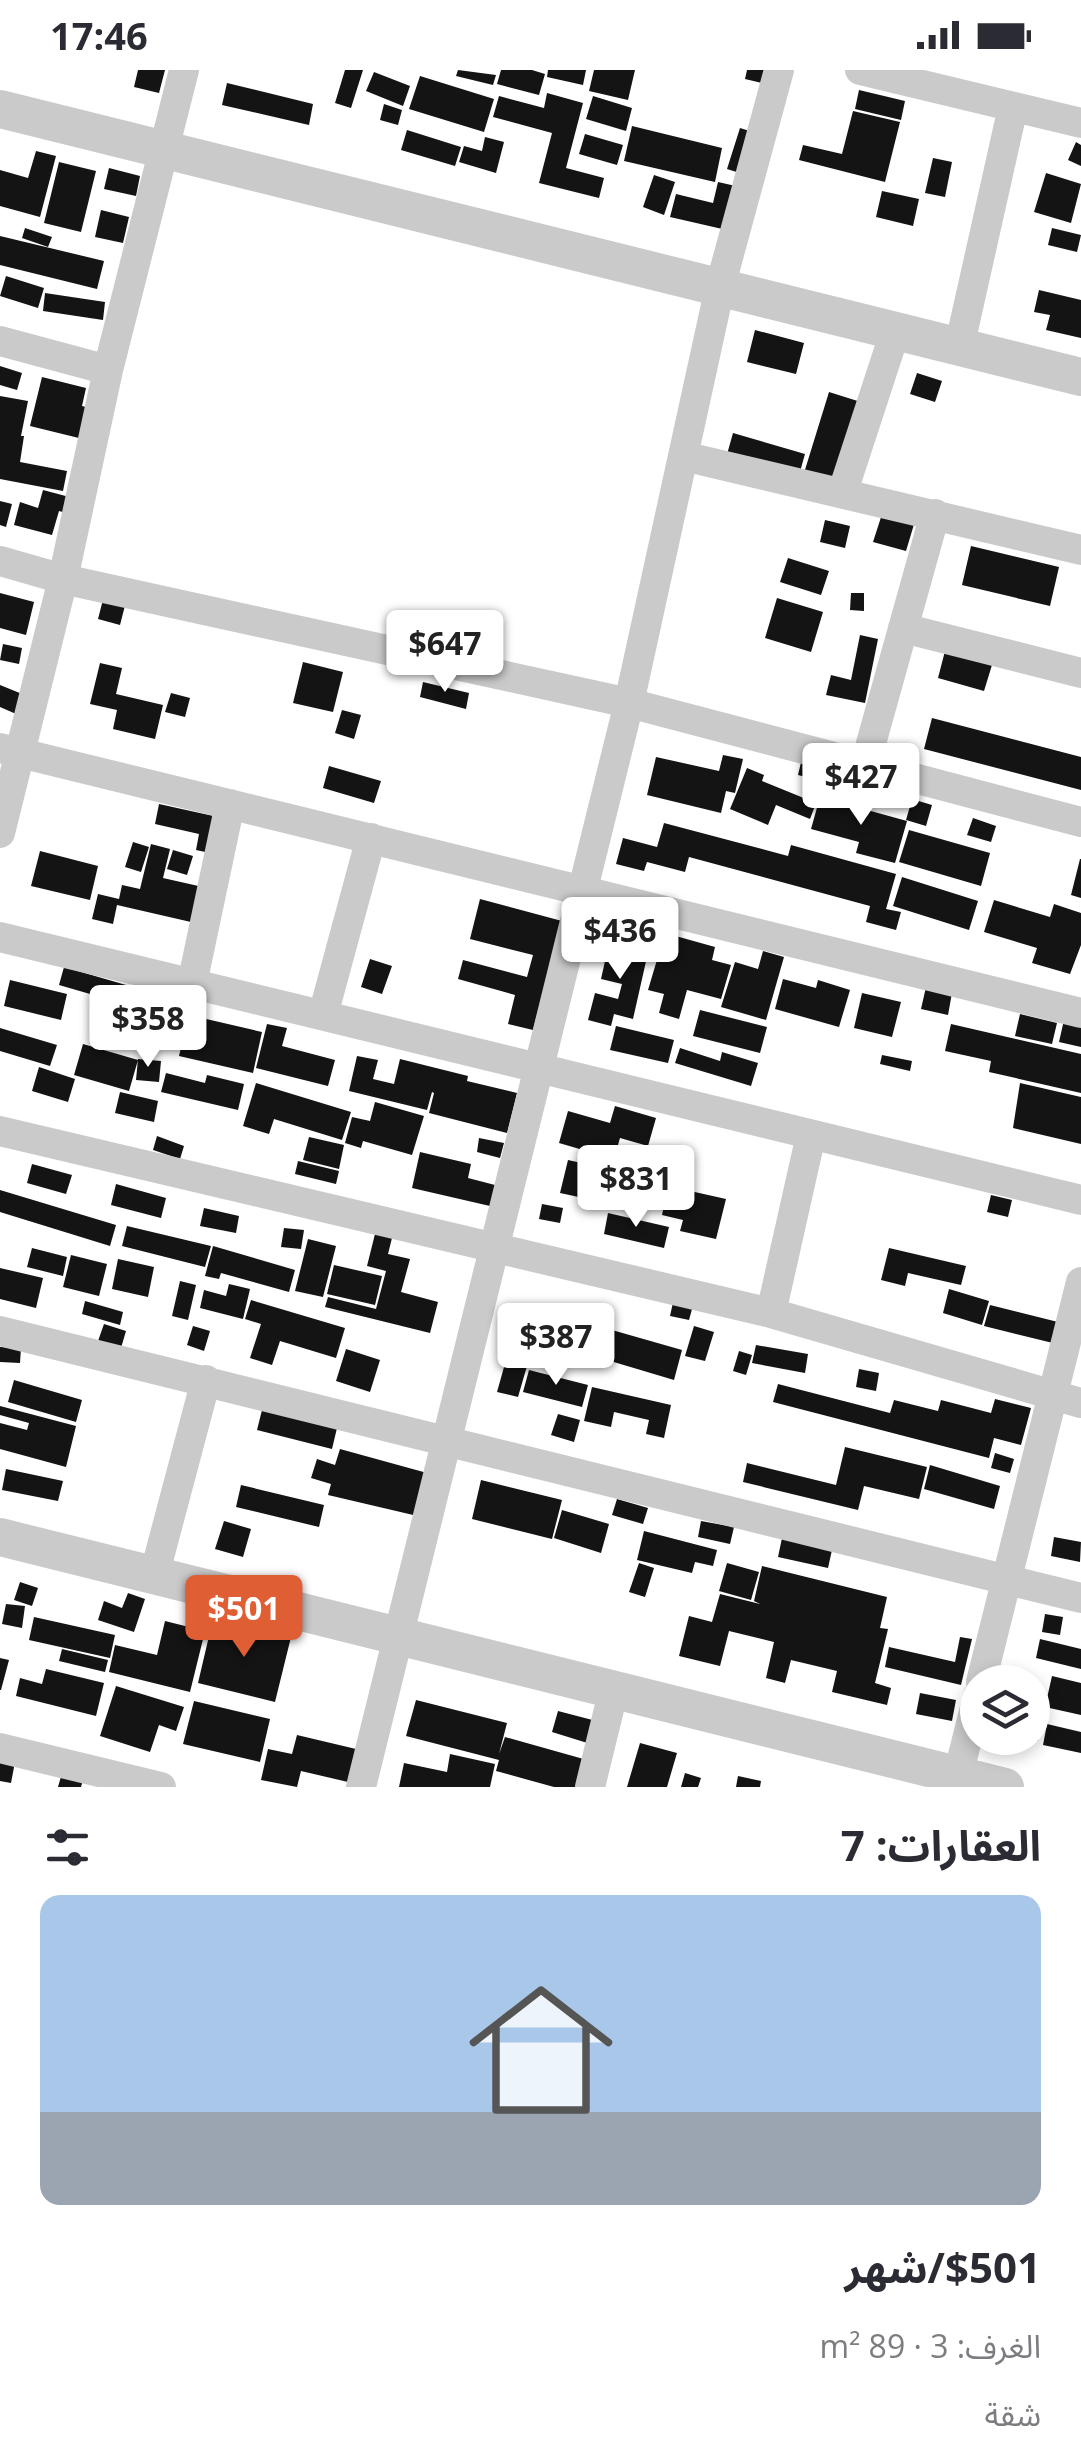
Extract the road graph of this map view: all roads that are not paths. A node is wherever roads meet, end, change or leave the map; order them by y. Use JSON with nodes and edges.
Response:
{"nodes":[{"id":1,"x":184,"y":70,"type":"edge"},
{"id":2,"x":780,"y":70,"type":"edge"},
{"id":3,"x":860,"y":70,"type":"edge"},
{"id":4,"x":1013,"y":108,"type":"junction"},
{"id":5,"x":0,"y":109,"type":"edge"},
{"id":6,"x":1081,"y":123,"type":"edge"},
{"id":7,"x":165,"y":151,"type":"junction"},
{"id":8,"x":720,"y":287,"type":"junction"},
{"id":9,"x":896,"y":332,"type":"junction"},
{"id":10,"x":0,"y":341,"type":"edge"},
{"id":11,"x":959,"y":348,"type":"junction"},
{"id":12,"x":108,"y":370,"type":"junction"},
{"id":13,"x":1081,"y":377,"type":"edge"},
{"id":14,"x":683,"y":456,"type":"junction"},
{"id":15,"x":843,"y":491,"type":"junction"},
{"id":16,"x":935,"y":514,"type":"junction"},
{"id":17,"x":1081,"y":550,"type":"edge"},
{"id":18,"x":0,"y":561,"type":"edge"},
{"id":19,"x":63,"y":579,"type":"junction"},
{"id":20,"x":903,"y":628,"type":"junction"},
{"id":21,"x":1081,"y":673,"type":"edge"},
{"id":22,"x":629,"y":703,"type":"junction"},
{"id":23,"x":10,"y":750,"type":"edge"},
{"id":24,"x":864,"y":766,"type":"junction"},
{"id":25,"x":230,"y":804,"type":"junction"},
{"id":26,"x":1081,"y":822,"type":"edge"},
{"id":27,"x":0,"y":833,"type":"edge"},
{"id":28,"x":370,"y":838,"type":"junction"},
{"id":29,"x":582,"y":891,"type":"junction"},
{"id":30,"x":0,"y":937,"type":"edge"},
{"id":31,"x":192,"y":984,"type":"junction"},
{"id":32,"x":1081,"y":1012,"type":"edge"},
{"id":33,"x":324,"y":1015,"type":"junction"},
{"id":34,"x":538,"y":1068,"type":"junction"},
{"id":35,"x":0,"y":1131,"type":"edge"},
{"id":36,"x":811,"y":1136,"type":"junction"},
{"id":37,"x":1081,"y":1200,"type":"edge"},
{"id":38,"x":494,"y":1250,"type":"junction"},
{"id":39,"x":1081,"y":1282,"type":"edge"},
{"id":40,"x":771,"y":1313,"type":"junction"},
{"id":41,"x":0,"y":1330,"type":"edge"},
{"id":42,"x":206,"y":1380,"type":"junction"},
{"id":43,"x":1051,"y":1396,"type":"junction"},
{"id":44,"x":1081,"y":1403,"type":"edge"},
{"id":45,"x":448,"y":1440,"type":"junction"},
{"id":46,"x":0,"y":1537,"type":"edge"},
{"id":47,"x":154,"y":1576,"type":"junction"},
{"id":48,"x":1006,"y":1578,"type":"junction"},
{"id":49,"x":1081,"y":1598,"type":"edge"},
{"id":50,"x":398,"y":1636,"type":"junction"},
{"id":51,"x":985,"y":1665,"type":"edge"},
{"id":52,"x":614,"y":1689,"type":"junction"},
{"id":53,"x":0,"y":1748,"type":"edge"},
{"id":54,"x":963,"y":1755,"type":"edge"},
{"id":55,"x":956,"y":1781,"type":"edge"},
{"id":56,"x":161,"y":1787,"type":"edge"},
{"id":57,"x":361,"y":1787,"type":"edge"},
{"id":58,"x":590,"y":1787,"type":"edge"},
{"id":59,"x":1005,"y":1787,"type":"edge"}],
"edges":[{"from":1,"to":7,"type":"street"},
{"from":2,"to":8,"type":"street"},
{"from":3,"to":4,"type":"street"},
{"from":4,"to":6,"type":"street"},
{"from":4,"to":11,"type":"street"},
{"from":5,"to":7,"type":"street"},
{"from":7,"to":8,"type":"street"},
{"from":7,"to":12,"type":"street"},
{"from":8,"to":9,"type":"street"},
{"from":8,"to":14,"type":"street"},
{"from":9,"to":11,"type":"street"},
{"from":9,"to":15,"type":"street"},
{"from":10,"to":12,"type":"street"},
{"from":11,"to":13,"type":"street"},
{"from":12,"to":19,"type":"street"},
{"from":14,"to":15,"type":"street"},
{"from":14,"to":22,"type":"street"},
{"from":15,"to":16,"type":"street"},
{"from":16,"to":17,"type":"street"},
{"from":16,"to":20,"type":"street"},
{"from":18,"to":19,"type":"street"},
{"from":19,"to":22,"type":"street"},
{"from":19,"to":23,"type":"street"},
{"from":20,"to":21,"type":"street"},
{"from":20,"to":24,"type":"street"},
{"from":22,"to":24,"type":"street"},
{"from":22,"to":29,"type":"street"},
{"from":23,"to":25,"type":"street"},
{"from":23,"to":27,"type":"street"},
{"from":24,"to":26,"type":"street"},
{"from":25,"to":28,"type":"street"},
{"from":25,"to":31,"type":"street"},
{"from":28,"to":29,"type":"street"},
{"from":28,"to":33,"type":"street"},
{"from":29,"to":32,"type":"street"},
{"from":29,"to":34,"type":"street"},
{"from":30,"to":31,"type":"street"},
{"from":31,"to":33,"type":"street"},
{"from":33,"to":34,"type":"street"},
{"from":34,"to":36,"type":"street"},
{"from":34,"to":38,"type":"street"},
{"from":35,"to":38,"type":"street"},
{"from":36,"to":37,"type":"street"},
{"from":36,"to":40,"type":"street"},
{"from":38,"to":40,"type":"street"},
{"from":38,"to":45,"type":"street"},
{"from":39,"to":43,"type":"street"},
{"from":40,"to":43,"type":"street"},
{"from":41,"to":42,"type":"street"},
{"from":42,"to":45,"type":"street"},
{"from":42,"to":47,"type":"street"},
{"from":43,"to":44,"type":"street"},
{"from":43,"to":48,"type":"street"},
{"from":45,"to":48,"type":"street"},
{"from":45,"to":50,"type":"street"},
{"from":46,"to":47,"type":"street"},
{"from":47,"to":50,"type":"street"},
{"from":48,"to":49,"type":"street"},
{"from":48,"to":51,"type":"street"},
{"from":50,"to":52,"type":"street"},
{"from":50,"to":57,"type":"street"},
{"from":52,"to":55,"type":"street"},
{"from":52,"to":58,"type":"street"},
{"from":53,"to":56,"type":"street"},
{"from":54,"to":55,"type":"street"},
{"from":55,"to":59,"type":"street"}]}
